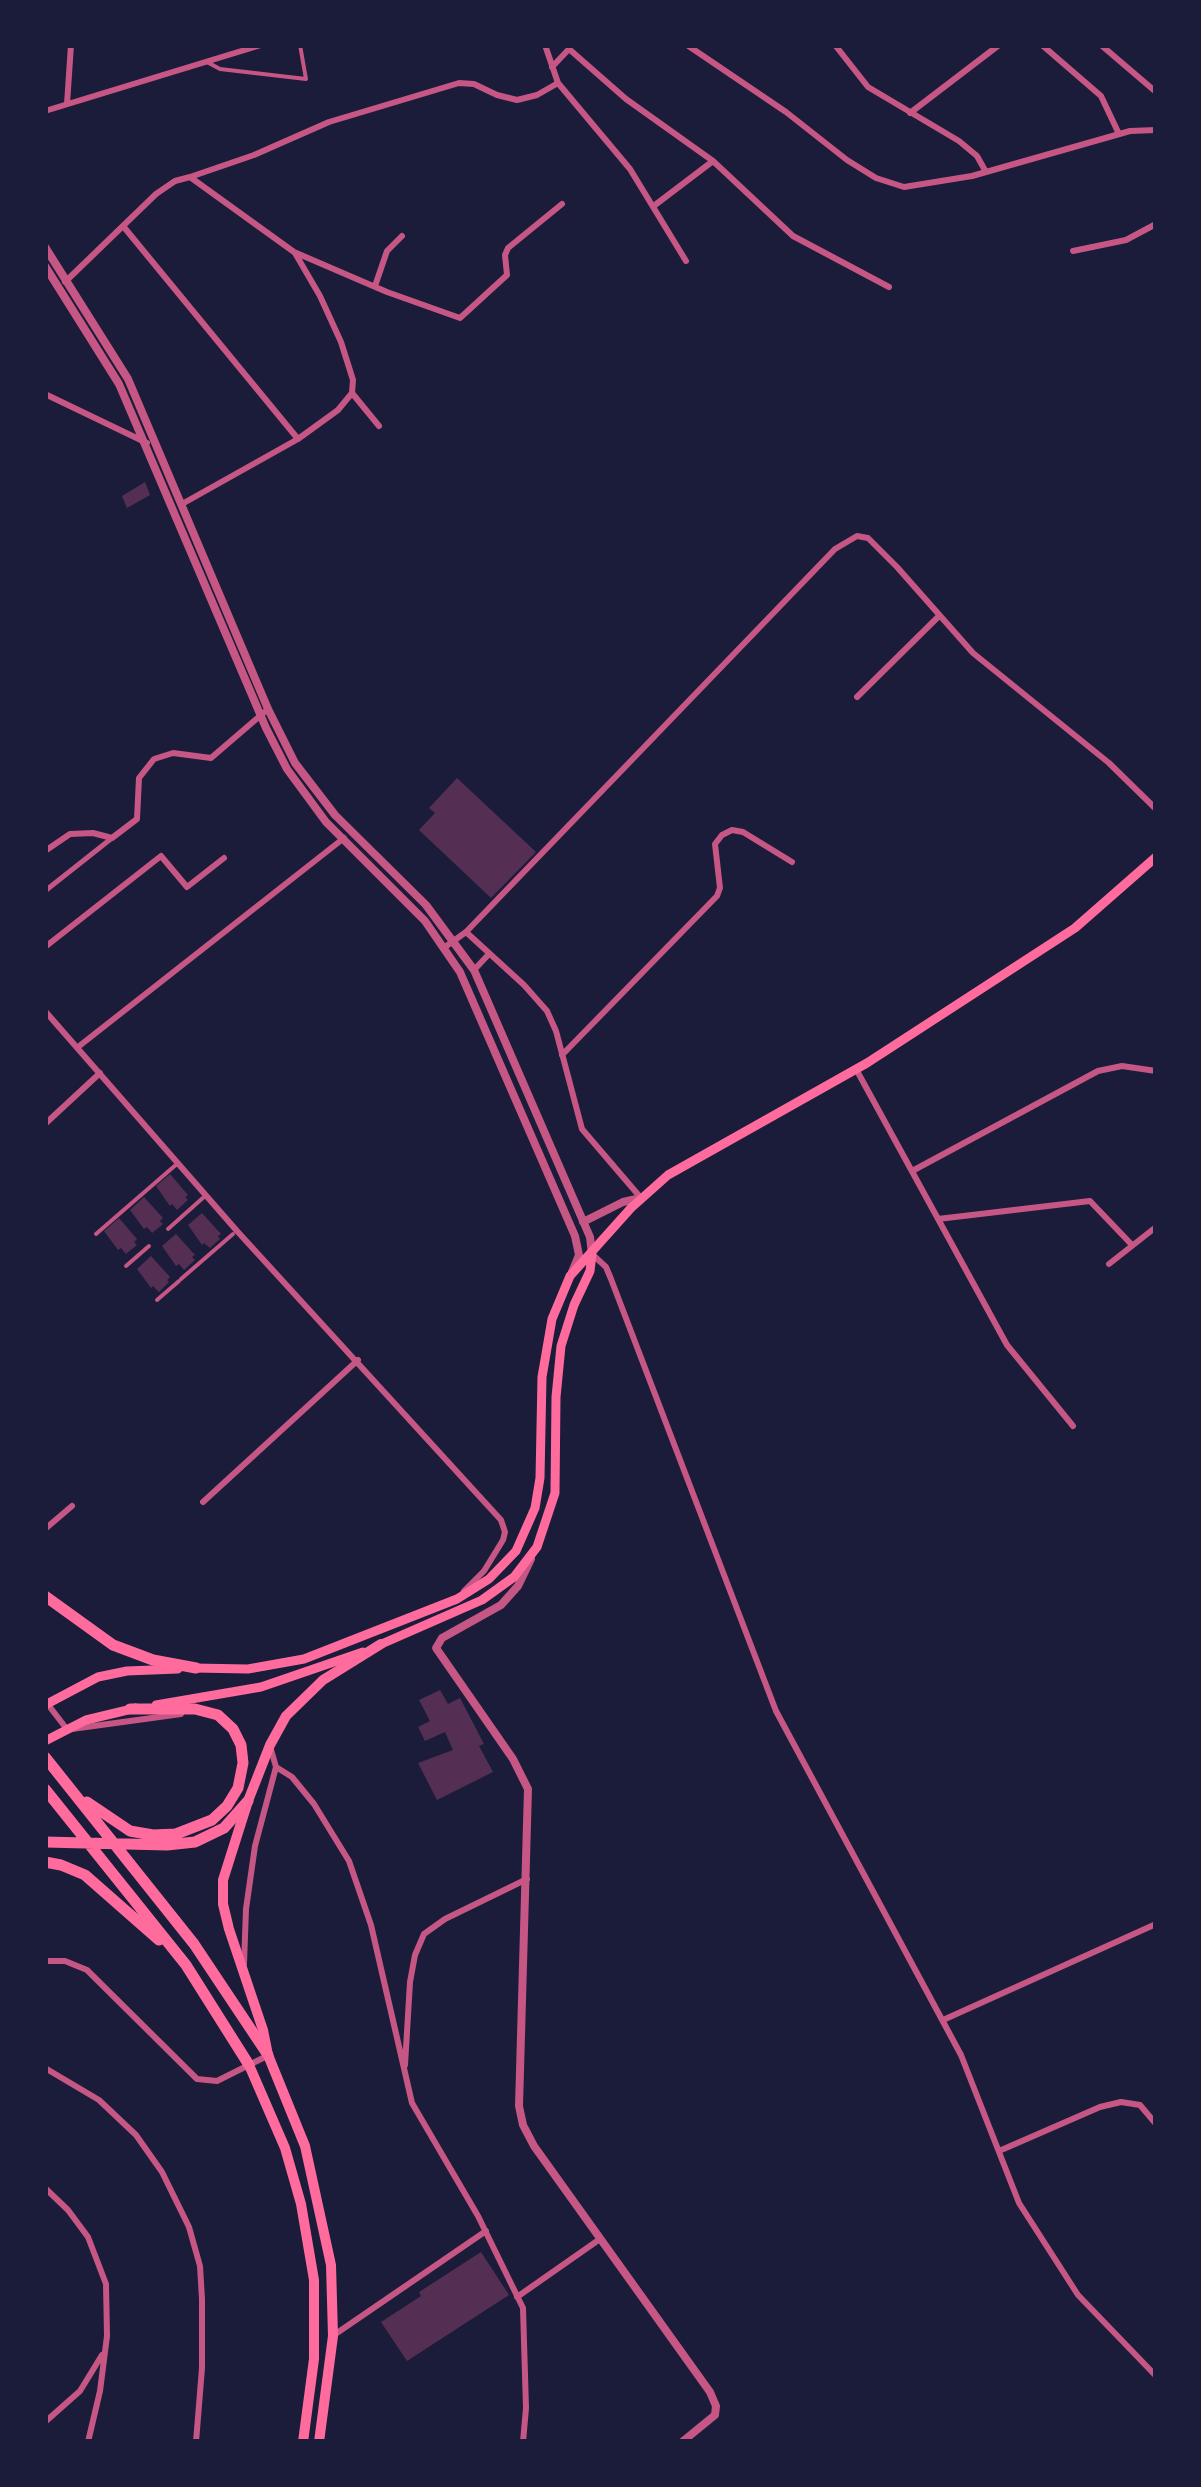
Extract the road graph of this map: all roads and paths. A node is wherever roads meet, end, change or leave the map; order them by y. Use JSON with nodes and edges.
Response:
{"nodes":[{"id":1,"x":70,"y":45,"type":"edge"},
{"id":2,"x":261,"y":45,"type":"edge"},
{"id":3,"x":300,"y":45,"type":"edge"},
{"id":4,"x":545,"y":45,"type":"edge"},
{"id":5,"x":687,"y":45,"type":"edge"},
{"id":6,"x":835,"y":45,"type":"edge"},
{"id":7,"x":999,"y":45,"type":"edge"},
{"id":8,"x":1042,"y":45,"type":"edge"},
{"id":9,"x":1101,"y":45,"type":"edge"},
{"id":10,"x":207,"y":62,"type":"junction"},
{"id":11,"x":552,"y":67,"type":"junction"},
{"id":12,"x":558,"y":82,"type":"junction"},
{"id":13,"x":1156,"y":92,"type":"edge"},
{"id":14,"x":68,"y":104,"type":"junction"},
{"id":15,"x":45,"y":111,"type":"edge"},
{"id":16,"x":910,"y":113,"type":"junction"},
{"id":17,"x":1156,"y":130,"type":"edge"},
{"id":18,"x":1118,"y":134,"type":"junction"},
{"id":19,"x":713,"y":161,"type":"junction"},
{"id":20,"x":986,"y":172,"type":"junction"},
{"id":21,"x":190,"y":177,"type":"junction"},
{"id":22,"x":562,"y":204,"type":"dead end"},
{"id":23,"x":655,"y":206,"type":"junction"},
{"id":24,"x":1156,"y":224,"type":"edge"},
{"id":25,"x":123,"y":226,"type":"junction"},
{"id":26,"x":402,"y":236,"type":"dead end"},
{"id":27,"x":45,"y":247,"type":"edge"},
{"id":28,"x":1073,"y":251,"type":"dead end"},
{"id":29,"x":294,"y":252,"type":"junction"},
{"id":30,"x":686,"y":261,"type":"dead end"},
{"id":31,"x":45,"y":266,"type":"edge"},
{"id":32,"x":67,"y":280,"type":"junction"},
{"id":33,"x":374,"y":286,"type":"junction"},
{"id":34,"x":58,"y":287,"type":"junction"},
{"id":35,"x":889,"y":287,"type":"dead end"},
{"id":36,"x":120,"y":364,"type":"junction"},
{"id":37,"x":111,"y":370,"type":"junction"},
{"id":38,"x":352,"y":393,"type":"junction"},
{"id":39,"x":45,"y":394,"type":"edge"},
{"id":40,"x":379,"y":426,"type":"dead end"},
{"id":41,"x":298,"y":439,"type":"junction"},
{"id":42,"x":144,"y":442,"type":"junction"},
{"id":43,"x":158,"y":447,"type":"junction"},
{"id":44,"x":182,"y":504,"type":"junction"},
{"id":45,"x":209,"y":581,"type":"junction"},
{"id":46,"x":938,"y":616,"type":"junction"},
{"id":47,"x":856,"y":697,"type":"dead end"},
{"id":48,"x":264,"y":712,"type":"junction"},
{"id":49,"x":1156,"y":810,"type":"edge"},
{"id":50,"x":350,"y":832,"type":"junction"},
{"id":51,"x":112,"y":838,"type":"junction"},
{"id":52,"x":342,"y":839,"type":"junction"},
{"id":53,"x":45,"y":850,"type":"edge"},
{"id":54,"x":1156,"y":857,"type":"edge"},
{"id":55,"x":224,"y":858,"type":"dead end"},
{"id":56,"x":792,"y":862,"type":"dead end"},
{"id":57,"x":45,"y":890,"type":"edge"},
{"id":58,"x":466,"y":932,"type":"junction"},
{"id":59,"x":454,"y":940,"type":"junction"},
{"id":60,"x":45,"y":947,"type":"edge"},
{"id":61,"x":445,"y":947,"type":"junction"},
{"id":62,"x":489,"y":954,"type":"junction"},
{"id":63,"x":474,"y":970,"type":"junction"},
{"id":64,"x":45,"y":1012,"type":"edge"},
{"id":65,"x":78,"y":1047,"type":"junction"},
{"id":66,"x":562,"y":1055,"type":"junction"},
{"id":67,"x":516,"y":1064,"type":"junction"},
{"id":68,"x":504,"y":1070,"type":"junction"},
{"id":69,"x":856,"y":1070,"type":"junction"},
{"id":70,"x":1156,"y":1071,"type":"edge"},
{"id":71,"x":100,"y":1073,"type":"junction"},
{"id":72,"x":45,"y":1124,"type":"edge"},
{"id":73,"x":178,"y":1163,"type":"junction"},
{"id":74,"x":914,"y":1170,"type":"junction"},
{"id":75,"x":206,"y":1196,"type":"junction"},
{"id":76,"x":641,"y":1198,"type":"junction"},
{"id":77,"x":938,"y":1219,"type":"junction"},
{"id":78,"x":584,"y":1222,"type":"junction"},
{"id":79,"x":1156,"y":1226,"type":"edge"},
{"id":80,"x":168,"y":1229,"type":"dead end"},
{"id":81,"x":96,"y":1234,"type":"dead end"},
{"id":82,"x":233,"y":1234,"type":"dead end"},
{"id":83,"x":575,"y":1236,"type":"junction"},
{"id":84,"x":1132,"y":1245,"type":"junction"},
{"id":85,"x":149,"y":1246,"type":"dead end"},
{"id":86,"x":592,"y":1254,"type":"junction"},
{"id":87,"x":1109,"y":1264,"type":"dead end"},
{"id":88,"x":126,"y":1266,"type":"dead end"},
{"id":89,"x":570,"y":1276,"type":"junction"},
{"id":90,"x":157,"y":1300,"type":"dead end"},
{"id":91,"x":358,"y":1360,"type":"junction"},
{"id":92,"x":1073,"y":1426,"type":"dead end"},
{"id":93,"x":203,"y":1502,"type":"dead end"},
{"id":94,"x":72,"y":1506,"type":"dead end"},
{"id":95,"x":45,"y":1529,"type":"edge"},
{"id":96,"x":533,"y":1555,"type":"junction"},
{"id":97,"x":45,"y":1596,"type":"edge"},
{"id":98,"x":458,"y":1598,"type":"junction"},
{"id":99,"x":381,"y":1644,"type":"junction"},
{"id":100,"x":196,"y":1668,"type":"junction"},
{"id":101,"x":45,"y":1703,"type":"edge"},
{"id":102,"x":130,"y":1709,"type":"junction"},
{"id":103,"x":181,"y":1714,"type":"dead end"},
{"id":104,"x":45,"y":1741,"type":"edge"},
{"id":105,"x":270,"y":1746,"type":"junction"},
{"id":106,"x":45,"y":1757,"type":"edge"},
{"id":107,"x":276,"y":1767,"type":"junction"},
{"id":108,"x":45,"y":1789,"type":"edge"},
{"id":109,"x":70,"y":1789,"type":"junction"},
{"id":110,"x":248,"y":1801,"type":"junction"},
{"id":111,"x":51,"y":1842,"type":"edge"},
{"id":112,"x":45,"y":1862,"type":"edge"},
{"id":113,"x":527,"y":1879,"type":"junction"},
{"id":114,"x":1156,"y":1924,"type":"edge"},
{"id":115,"x":45,"y":1960,"type":"edge"},
{"id":116,"x":186,"y":1965,"type":"junction"},
{"id":117,"x":246,"y":1985,"type":"junction"},
{"id":118,"x":943,"y":2020,"type":"junction"},
{"id":119,"x":268,"y":2055,"type":"junction"},
{"id":120,"x":249,"y":2065,"type":"junction"},
{"id":121,"x":45,"y":2068,"type":"edge"},
{"id":122,"x":404,"y":2071,"type":"junction"},
{"id":123,"x":276,"y":2074,"type":"junction"},
{"id":124,"x":258,"y":2083,"type":"junction"},
{"id":125,"x":1156,"y":2124,"type":"edge"},
{"id":126,"x":999,"y":2151,"type":"junction"},
{"id":127,"x":45,"y":2188,"type":"edge"},
{"id":128,"x":486,"y":2230,"type":"junction"},
{"id":129,"x":600,"y":2239,"type":"junction"},
{"id":130,"x":518,"y":2296,"type":"junction"},
{"id":131,"x":333,"y":2336,"type":"junction"},
{"id":132,"x":105,"y":2349,"type":"junction"},
{"id":133,"x":1156,"y":2376,"type":"edge"},
{"id":134,"x":45,"y":2422,"type":"edge"},
{"id":135,"x":88,"y":2442,"type":"edge"},
{"id":136,"x":196,"y":2442,"type":"edge"},
{"id":137,"x":302,"y":2442,"type":"edge"},
{"id":138,"x":319,"y":2442,"type":"edge"},
{"id":139,"x":523,"y":2442,"type":"edge"},
{"id":140,"x":682,"y":2442,"type":"edge"}],
"edges":[{"from":1,"to":14,"type":"street"},
{"from":2,"to":10,"type":"street"},
{"from":3,"to":10,"type":"lane"},
{"from":4,"to":11,"type":"street"},
{"from":5,"to":20,"type":"street"},
{"from":6,"to":16,"type":"street"},
{"from":7,"to":16,"type":"street"},
{"from":8,"to":18,"type":"street"},
{"from":9,"to":13,"type":"street"},
{"from":10,"to":14,"type":"street"},
{"from":11,"to":12,"type":"street"},
{"from":11,"to":19,"type":"street"},
{"from":12,"to":21,"type":"street"},
{"from":12,"to":23,"type":"street"},
{"from":14,"to":15,"type":"street"},
{"from":16,"to":20,"type":"street"},
{"from":17,"to":18,"type":"street"},
{"from":18,"to":20,"type":"street"},
{"from":19,"to":23,"type":"street"},
{"from":19,"to":35,"type":"street"},
{"from":21,"to":25,"type":"street"},
{"from":21,"to":29,"type":"street"},
{"from":22,"to":33,"type":"street"},
{"from":23,"to":30,"type":"street"},
{"from":24,"to":28,"type":"street"},
{"from":25,"to":32,"type":"street"},
{"from":25,"to":41,"type":"street"},
{"from":26,"to":33,"type":"street"},
{"from":27,"to":32,"type":"street"},
{"from":29,"to":33,"type":"street"},
{"from":29,"to":38,"type":"street"},
{"from":31,"to":34,"type":"street"},
{"from":32,"to":34,"type":"street"},
{"from":32,"to":36,"type":"street"},
{"from":34,"to":37,"type":"street"},
{"from":36,"to":37,"type":"street"},
{"from":36,"to":43,"type":"street"},
{"from":37,"to":42,"type":"street"},
{"from":38,"to":40,"type":"street"},
{"from":38,"to":41,"type":"street"},
{"from":39,"to":42,"type":"street"},
{"from":41,"to":44,"type":"street"},
{"from":42,"to":43,"type":"street"},
{"from":42,"to":45,"type":"street"},
{"from":43,"to":44,"type":"street"},
{"from":44,"to":45,"type":"street"},
{"from":45,"to":48,"type":"street"},
{"from":46,"to":47,"type":"street"},
{"from":46,"to":49,"type":"street"},
{"from":46,"to":58,"type":"street"},
{"from":48,"to":50,"type":"street"},
{"from":48,"to":51,"type":"street"},
{"from":48,"to":52,"type":"street"},
{"from":50,"to":52,"type":"street"},
{"from":50,"to":59,"type":"street"},
{"from":51,"to":53,"type":"street"},
{"from":51,"to":57,"type":"street"},
{"from":52,"to":61,"type":"street"},
{"from":52,"to":65,"type":"street"},
{"from":54,"to":69,"type":"main road"},
{"from":55,"to":60,"type":"street"},
{"from":56,"to":66,"type":"street"},
{"from":58,"to":59,"type":"street"},
{"from":58,"to":62,"type":"street"},
{"from":59,"to":61,"type":"street"},
{"from":59,"to":63,"type":"street"},
{"from":61,"to":68,"type":"street"},
{"from":62,"to":63,"type":"street"},
{"from":62,"to":66,"type":"street"},
{"from":63,"to":67,"type":"street"},
{"from":64,"to":65,"type":"street"},
{"from":65,"to":71,"type":"street"},
{"from":66,"to":76,"type":"street"},
{"from":67,"to":68,"type":"street"},
{"from":67,"to":78,"type":"street"},
{"from":68,"to":83,"type":"street"},
{"from":69,"to":74,"type":"street"},
{"from":69,"to":76,"type":"main road"},
{"from":70,"to":74,"type":"street"},
{"from":71,"to":72,"type":"street"},
{"from":71,"to":73,"type":"street"},
{"from":73,"to":75,"type":"street"},
{"from":73,"to":81,"type":"lane"},
{"from":74,"to":77,"type":"street"},
{"from":75,"to":80,"type":"lane"},
{"from":75,"to":91,"type":"street"},
{"from":76,"to":78,"type":"street"},
{"from":76,"to":86,"type":"main road"},
{"from":77,"to":84,"type":"street"},
{"from":77,"to":92,"type":"street"},
{"from":78,"to":86,"type":"street"},
{"from":79,"to":84,"type":"street"},
{"from":82,"to":90,"type":"lane"},
{"from":83,"to":86,"type":"street"},
{"from":83,"to":89,"type":"street"},
{"from":84,"to":87,"type":"street"},
{"from":85,"to":88,"type":"lane"},
{"from":86,"to":89,"type":"main road"},
{"from":86,"to":96,"type":"main road"},
{"from":86,"to":118,"type":"street"},
{"from":89,"to":98,"type":"main road"},
{"from":91,"to":93,"type":"street"},
{"from":91,"to":98,"type":"street"},
{"from":94,"to":95,"type":"street"},
{"from":96,"to":99,"type":"main road"},
{"from":96,"to":113,"type":"street"},
{"from":97,"to":100,"type":"highway"},
{"from":98,"to":100,"type":"main road"},
{"from":99,"to":102,"type":"main road"},
{"from":99,"to":105,"type":"main road"},
{"from":100,"to":101,"type":"main road"},
{"from":101,"to":103,"type":"street"},
{"from":102,"to":104,"type":"main road"},
{"from":102,"to":109,"type":"highway"},
{"from":105,"to":107,"type":"street"},
{"from":105,"to":110,"type":"main road"},
{"from":106,"to":109,"type":"highway"},
{"from":107,"to":117,"type":"street"},
{"from":107,"to":122,"type":"street"},
{"from":108,"to":116,"type":"highway"},
{"from":109,"to":119,"type":"highway"},
{"from":110,"to":111,"type":"highway"},
{"from":110,"to":117,"type":"main road"},
{"from":112,"to":116,"type":"highway"},
{"from":113,"to":122,"type":"street"},
{"from":113,"to":129,"type":"street"},
{"from":114,"to":118,"type":"street"},
{"from":115,"to":120,"type":"street"},
{"from":116,"to":120,"type":"highway"},
{"from":117,"to":119,"type":"main road"},
{"from":118,"to":126,"type":"street"},
{"from":119,"to":120,"type":"street"},
{"from":119,"to":123,"type":"main road"},
{"from":120,"to":124,"type":"main road"},
{"from":121,"to":136,"type":"street"},
{"from":122,"to":128,"type":"street"},
{"from":123,"to":124,"type":"street"},
{"from":123,"to":131,"type":"main road"},
{"from":124,"to":137,"type":"main road"},
{"from":125,"to":126,"type":"street"},
{"from":126,"to":133,"type":"street"},
{"from":127,"to":132,"type":"street"},
{"from":128,"to":130,"type":"street"},
{"from":128,"to":131,"type":"street"},
{"from":129,"to":130,"type":"street"},
{"from":129,"to":140,"type":"street"},
{"from":130,"to":139,"type":"street"},
{"from":131,"to":138,"type":"main road"},
{"from":132,"to":134,"type":"street"},
{"from":132,"to":135,"type":"street"}]}
